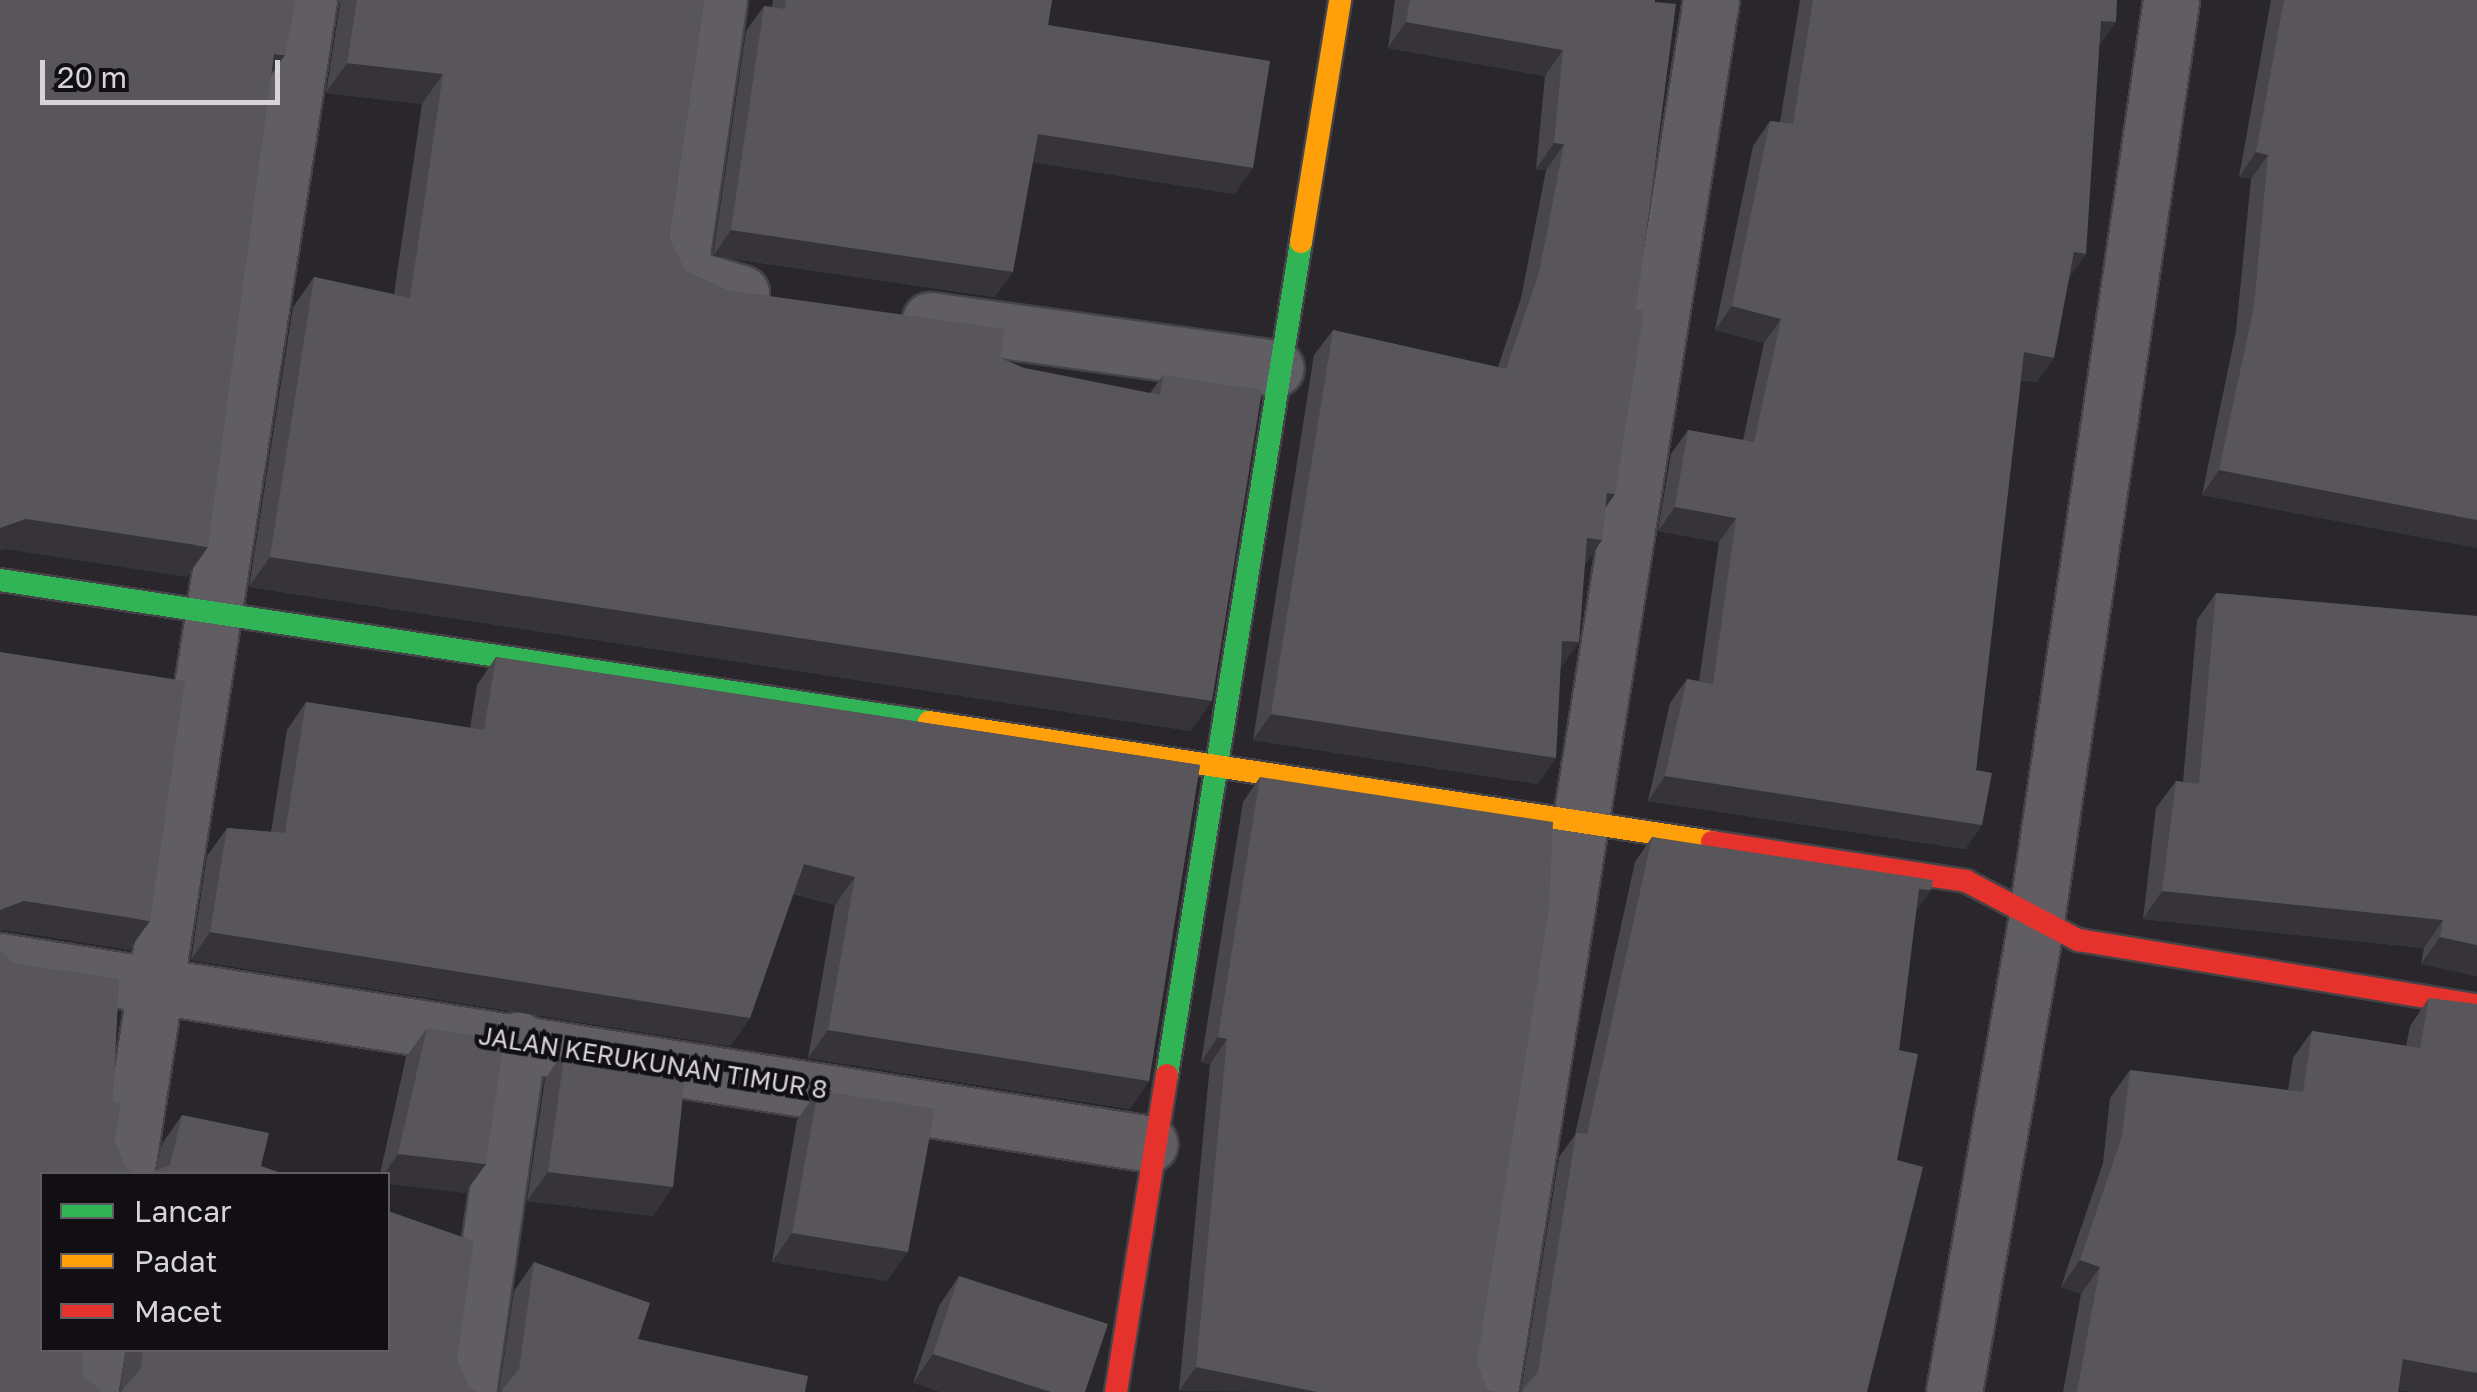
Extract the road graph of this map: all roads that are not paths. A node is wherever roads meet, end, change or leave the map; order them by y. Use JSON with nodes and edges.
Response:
{"nodes":[{"id":1,"x":310,"y":0,"type":"edge"},
{"id":2,"x":719,"y":0,"type":"edge"},
{"id":3,"x":1340,"y":0,"type":"edge"},
{"id":4,"x":1711,"y":0,"type":"edge"},
{"id":5,"x":2171,"y":0,"type":"edge"},
{"id":6,"x":788,"y":300,"type":"edge"},
{"id":7,"x":885,"y":314,"type":"edge"},
{"id":8,"x":1276,"y":368,"type":"junction"},
{"id":9,"x":0,"y":580,"type":"edge"},
{"id":10,"x":212,"y":612,"type":"junction"},
{"id":11,"x":1220,"y":762,"type":"junction"},
{"id":12,"x":1585,"y":822,"type":"junction"},
{"id":13,"x":2036,"y":920,"type":"junction"},
{"id":14,"x":0,"y":961,"type":"edge"},
{"id":15,"x":156,"y":983,"type":"junction"},
{"id":16,"x":2477,"y":1005,"type":"edge"},
{"id":17,"x":519,"y":1040,"type":"junction"},
{"id":18,"x":1150,"y":1144,"type":"junction"},
{"id":19,"x":126,"y":1172,"type":"edge"},
{"id":20,"x":97,"y":1352,"type":"edge"},
{"id":21,"x":90,"y":1392,"type":"edge"},
{"id":22,"x":468,"y":1392,"type":"edge"},
{"id":23,"x":1116,"y":1392,"type":"edge"},
{"id":24,"x":1490,"y":1392,"type":"edge"},
{"id":25,"x":1954,"y":1392,"type":"edge"}],
"edges":[{"from":1,"to":10,"type":"street"},
{"from":2,"to":6,"type":"street"},
{"from":3,"to":8,"type":"street"},
{"from":4,"to":12,"type":"street"},
{"from":5,"to":13,"type":"street"},
{"from":7,"to":8,"type":"street"},
{"from":8,"to":11,"type":"street"},
{"from":9,"to":10,"type":"street"},
{"from":10,"to":11,"type":"street"},
{"from":10,"to":15,"type":"street"},
{"from":11,"to":12,"type":"street"},
{"from":11,"to":18,"type":"street"},
{"from":12,"to":13,"type":"street"},
{"from":12,"to":24,"type":"street"},
{"from":13,"to":16,"type":"street"},
{"from":13,"to":25,"type":"street"},
{"from":14,"to":15,"type":"street","name":"JALAN KERUKUNAN TIMUR 8"},
{"from":15,"to":17,"type":"street","name":"JALAN KERUKUNAN TIMUR 8"},
{"from":15,"to":19,"type":"street"},
{"from":17,"to":18,"type":"street","name":"JALAN KERUKUNAN TIMUR 8"},
{"from":17,"to":22,"type":"street"},
{"from":18,"to":23,"type":"street"},
{"from":20,"to":21,"type":"street"}]}
